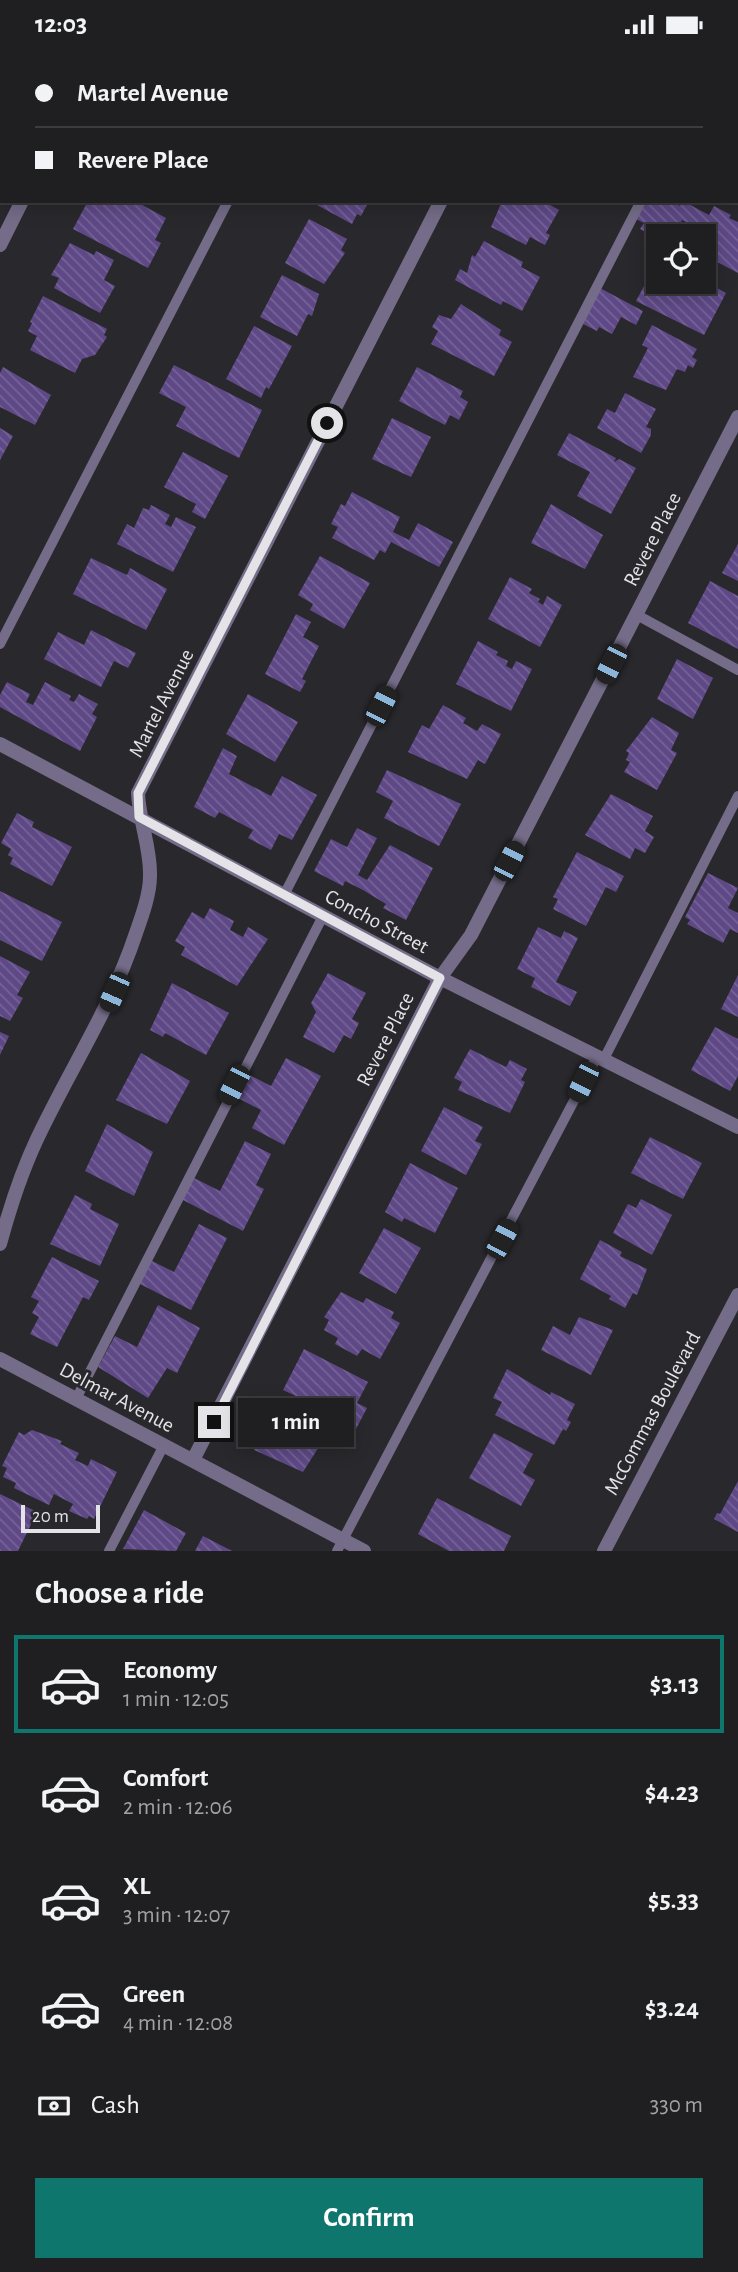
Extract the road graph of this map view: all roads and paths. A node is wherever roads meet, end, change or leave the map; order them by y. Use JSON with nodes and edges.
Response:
{"nodes":[{"id":1,"x":21,"y":203,"type":"edge"},
{"id":2,"x":227,"y":203,"type":"edge"},
{"id":3,"x":440,"y":203,"type":"edge"},
{"id":4,"x":640,"y":203,"type":"edge"},
{"id":5,"x":0,"y":244,"type":"edge"},
{"id":6,"x":738,"y":417,"type":"edge"},
{"id":7,"x":637,"y":615,"type":"junction"},
{"id":8,"x":0,"y":644,"type":"edge"},
{"id":9,"x":738,"y":670,"type":"edge"},
{"id":10,"x":0,"y":744,"type":"edge"},
{"id":11,"x":738,"y":796,"type":"edge"},
{"id":12,"x":139,"y":817,"type":"junction"},
{"id":13,"x":284,"y":895,"type":"junction"},
{"id":14,"x":323,"y":916,"type":"junction"},
{"id":15,"x":440,"y":978,"type":"junction"},
{"id":16,"x":600,"y":1059,"type":"junction"},
{"id":17,"x":738,"y":1127,"type":"edge"},
{"id":18,"x":0,"y":1244,"type":"edge"},
{"id":19,"x":738,"y":1295,"type":"edge"},
{"id":20,"x":0,"y":1359,"type":"edge"},
{"id":21,"x":76,"y":1398,"type":"junction"},
{"id":22,"x":164,"y":1445,"type":"junction"},
{"id":23,"x":194,"y":1460,"type":"junction"},
{"id":24,"x":340,"y":1546,"type":"edge"},
{"id":25,"x":109,"y":1551,"type":"edge"},
{"id":26,"x":364,"y":1551,"type":"edge"},
{"id":27,"x":604,"y":1551,"type":"edge"}],
"edges":[{"from":1,"to":5,"type":"street"},
{"from":2,"to":8,"type":"lane"},
{"from":3,"to":12,"type":"street","name":"Martel Avenue"},
{"from":4,"to":13,"type":"lane"},
{"from":6,"to":7,"type":"street","name":"Revere Place"},
{"from":7,"to":9,"type":"lane"},
{"from":7,"to":15,"type":"street","name":"Revere Place"},
{"from":10,"to":12,"type":"street","name":"Concho Street"},
{"from":11,"to":16,"type":"lane"},
{"from":12,"to":13,"type":"street","name":"Concho Street"},
{"from":12,"to":18,"type":"street","name":"Martel Avenue"},
{"from":13,"to":14,"type":"street","name":"Concho Street"},
{"from":14,"to":15,"type":"street","name":"Concho Street"},
{"from":14,"to":21,"type":"lane"},
{"from":15,"to":16,"type":"street","name":"Concho Street"},
{"from":15,"to":23,"type":"street","name":"Revere Place"},
{"from":16,"to":17,"type":"street","name":"Concho Street"},
{"from":16,"to":24,"type":"lane"},
{"from":19,"to":27,"type":"street","name":"McCommas Boulevard"},
{"from":20,"to":21,"type":"street","name":"Delmar Avenue"},
{"from":21,"to":22,"type":"street","name":"Delmar Avenue"},
{"from":22,"to":23,"type":"street","name":"Delmar Avenue"},
{"from":22,"to":25,"type":"lane"},
{"from":23,"to":24,"type":"street","name":"Delmar Avenue"},
{"from":24,"to":26,"type":"street","name":"Delmar Avenue"}]}
